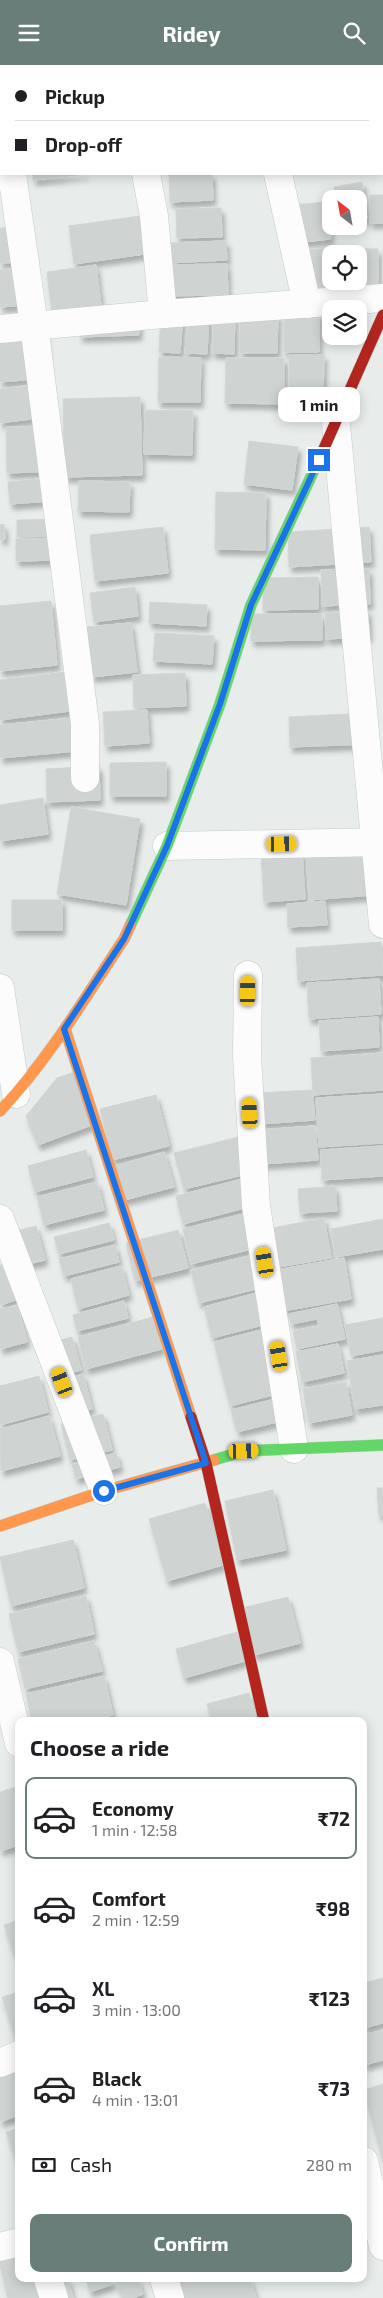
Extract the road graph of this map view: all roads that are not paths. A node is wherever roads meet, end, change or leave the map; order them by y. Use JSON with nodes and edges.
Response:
{"nodes":[{"id":1,"x":12,"y":175,"type":"edge"},
{"id":2,"x":146,"y":175,"type":"edge"},
{"id":3,"x":278,"y":175,"type":"edge"},
{"id":4,"x":383,"y":298,"type":"edge"},
{"id":5,"x":307,"y":304,"type":"junction"},
{"id":6,"x":164,"y":314,"type":"junction"},
{"id":7,"x":383,"y":315,"type":"edge"},
{"id":8,"x":34,"y":325,"type":"junction"},
{"id":9,"x":0,"y":329,"type":"edge"},
{"id":10,"x":336,"y":424,"type":"junction"},
{"id":11,"x":85,"y":778,"type":"dead end"},
{"id":12,"x":380,"y":843,"type":"edge"},
{"id":13,"x":167,"y":846,"type":"junction"},
{"id":14,"x":383,"y":924,"type":"edge"},
{"id":15,"x":248,"y":975,"type":"dead end"},
{"id":16,"x":0,"y":988,"type":"edge"},
{"id":17,"x":64,"y":1029,"type":"junction"},
{"id":18,"x":8,"y":1103,"type":"edge"},
{"id":19,"x":0,"y":1219,"type":"edge"},
{"id":20,"x":383,"y":1445,"type":"edge"},
{"id":21,"x":294,"y":1449,"type":"junction"},
{"id":22,"x":206,"y":1463,"type":"junction"},
{"id":23,"x":104,"y":1491,"type":"junction"},
{"id":24,"x":0,"y":1526,"type":"edge"},
{"id":25,"x":0,"y":1663,"type":"edge"},
{"id":26,"x":263,"y":1717,"type":"edge"},
{"id":27,"x":15,"y":1726,"type":"edge"},
{"id":28,"x":15,"y":2057,"type":"edge"},
{"id":29,"x":0,"y":2063,"type":"edge"},
{"id":30,"x":367,"y":2174,"type":"edge"},
{"id":31,"x":15,"y":2244,"type":"edge"},
{"id":32,"x":383,"y":2246,"type":"edge"},
{"id":33,"x":0,"y":2247,"type":"edge"},
{"id":34,"x":49,"y":2282,"type":"edge"},
{"id":35,"x":165,"y":2282,"type":"edge"},
{"id":36,"x":54,"y":2298,"type":"edge"},
{"id":37,"x":170,"y":2298,"type":"edge"}],
"edges":[{"from":1,"to":8,"type":"street"},
{"from":2,"to":6,"type":"street"},
{"from":3,"to":5,"type":"street"},
{"from":4,"to":5,"type":"street"},
{"from":5,"to":6,"type":"street"},
{"from":6,"to":8,"type":"street"},
{"from":7,"to":10,"type":"street"},
{"from":8,"to":9,"type":"street"},
{"from":8,"to":11,"type":"street"},
{"from":10,"to":12,"type":"street"},
{"from":10,"to":13,"type":"street"},
{"from":12,"to":13,"type":"street"},
{"from":12,"to":14,"type":"street"},
{"from":13,"to":17,"type":"street"},
{"from":15,"to":21,"type":"street"},
{"from":16,"to":18,"type":"street"},
{"from":17,"to":18,"type":"street"},
{"from":17,"to":22,"type":"street"},
{"from":19,"to":23,"type":"street"},
{"from":20,"to":21,"type":"street"},
{"from":21,"to":22,"type":"street"},
{"from":22,"to":23,"type":"street"},
{"from":22,"to":26,"type":"street"},
{"from":23,"to":24,"type":"street"},
{"from":25,"to":27,"type":"street"},
{"from":28,"to":29,"type":"street"},
{"from":30,"to":32,"type":"street"},
{"from":31,"to":33,"type":"street"},
{"from":34,"to":36,"type":"street"},
{"from":35,"to":37,"type":"street"}]}
